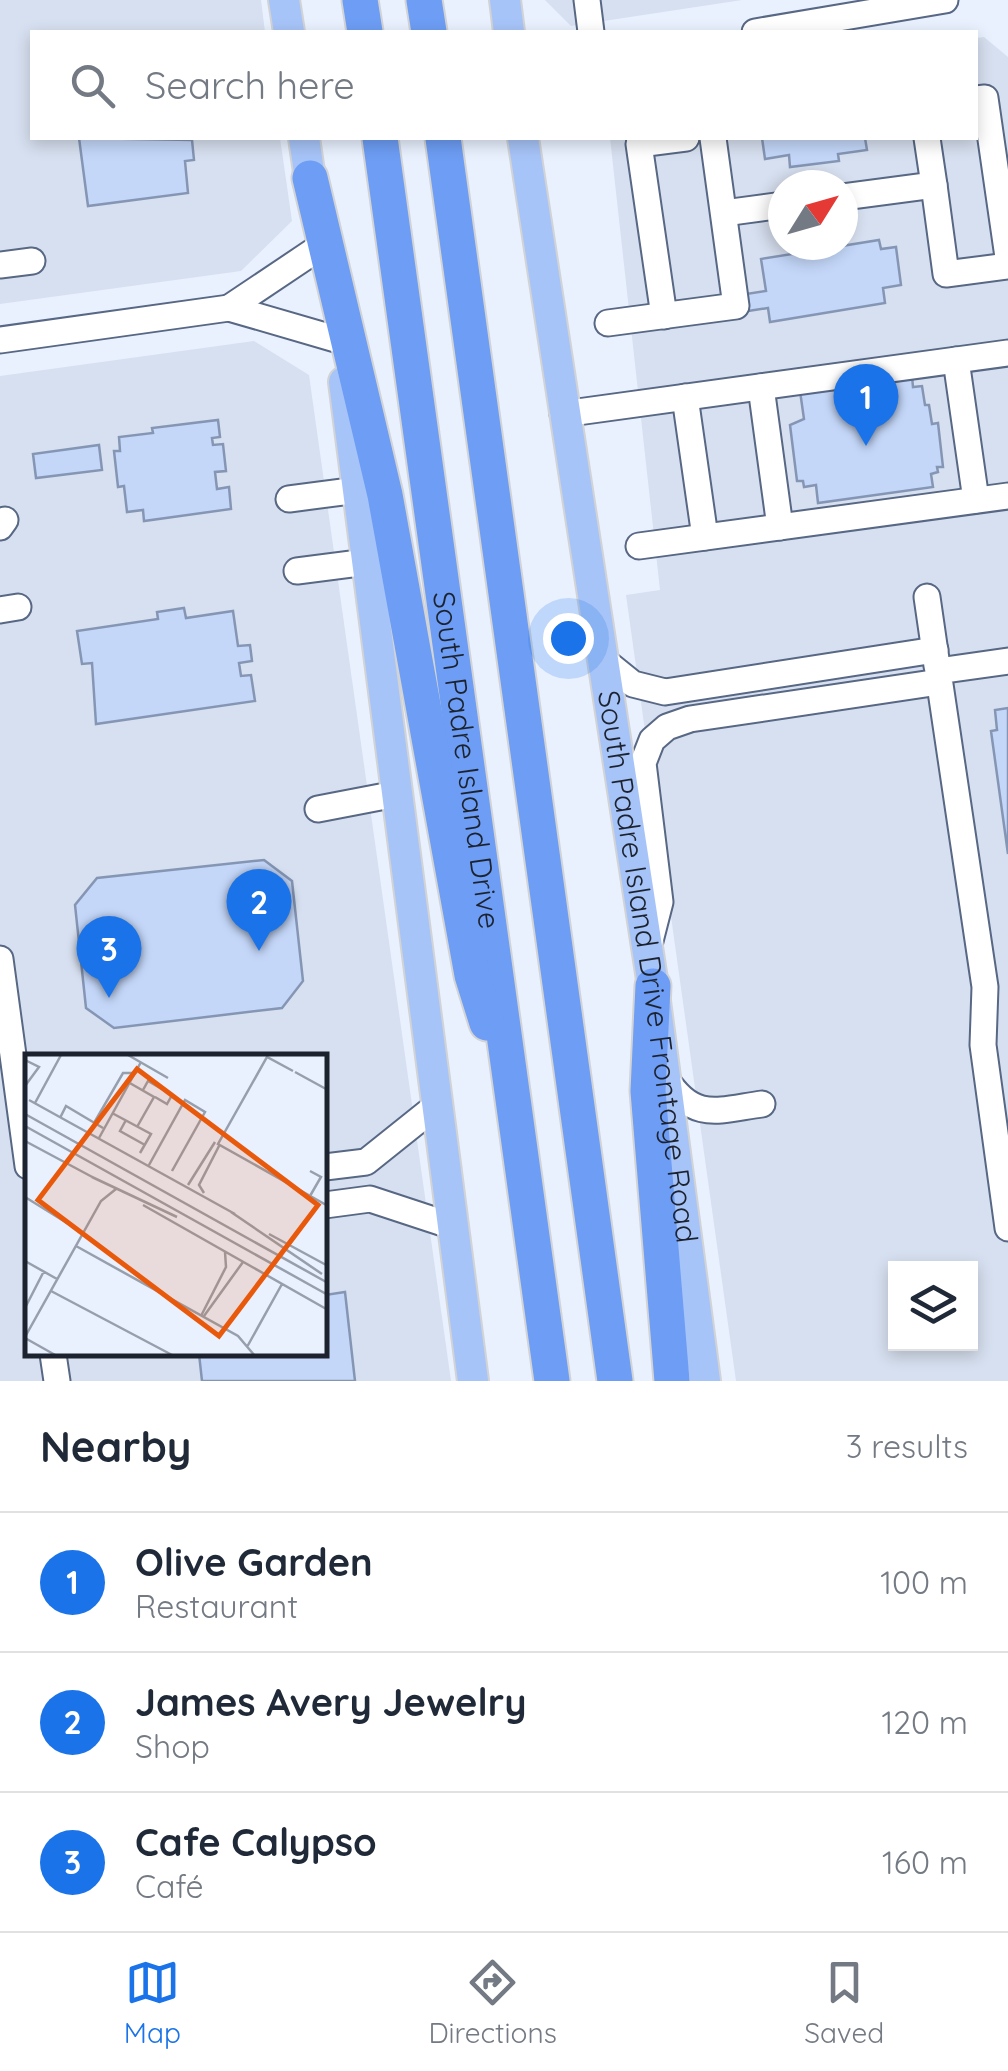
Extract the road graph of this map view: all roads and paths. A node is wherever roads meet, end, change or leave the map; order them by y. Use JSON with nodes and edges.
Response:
{"nodes":[{"id":1,"x":284,"y":0,"type":"edge"},
{"id":2,"x":360,"y":0,"type":"edge"},
{"id":3,"x":424,"y":0,"type":"edge"},
{"id":4,"x":504,"y":0,"type":"edge"},
{"id":5,"x":587,"y":0,"type":"edge"},
{"id":6,"x":786,"y":0,"type":"edge"},
{"id":7,"x":945,"y":0,"type":"edge"},
{"id":8,"x":908,"y":6,"type":"junction"},
{"id":9,"x":788,"y":27,"type":"junction"},
{"id":10,"x":289,"y":30,"type":"edge"},
{"id":11,"x":365,"y":30,"type":"edge"},
{"id":12,"x":429,"y":30,"type":"edge"},
{"id":13,"x":508,"y":30,"type":"edge"},
{"id":14,"x":591,"y":30,"type":"edge"},
{"id":15,"x":768,"y":30,"type":"edge"},
{"id":16,"x":912,"y":30,"type":"edge"},
{"id":17,"x":978,"y":99,"type":"edge"},
{"id":18,"x":304,"y":140,"type":"edge"},
{"id":19,"x":380,"y":140,"type":"edge"},
{"id":20,"x":443,"y":140,"type":"edge"},
{"id":21,"x":523,"y":140,"type":"edge"},
{"id":22,"x":670,"y":140,"type":"edge"},
{"id":23,"x":713,"y":140,"type":"edge"},
{"id":24,"x":927,"y":140,"type":"edge"},
{"id":25,"x":310,"y":178,"type":"junction"},
{"id":26,"x":934,"y":185,"type":"junction"},
{"id":27,"x":858,"y":195,"type":"edge"},
{"id":28,"x":768,"y":208,"type":"edge"},
{"id":29,"x":724,"y":214,"type":"junction"},
{"id":30,"x":320,"y":247,"type":"junction"},
{"id":31,"x":1008,"y":258,"type":"edge"},
{"id":32,"x":32,"y":261,"type":"dead end"},
{"id":33,"x":0,"y":265,"type":"edge"},
{"id":34,"x":1008,"y":266,"type":"edge"},
{"id":35,"x":230,"y":308,"type":"junction"},
{"id":36,"x":664,"y":316,"type":"junction"},
{"id":37,"x":608,"y":323,"type":"dead end"},
{"id":38,"x":1,"y":336,"type":"edge"},
{"id":39,"x":339,"y":340,"type":"junction"},
{"id":40,"x":1008,"y":353,"type":"edge"},
{"id":41,"x":956,"y":360,"type":"junction"},
{"id":42,"x":760,"y":386,"type":"junction"},
{"id":43,"x":685,"y":397,"type":"junction"},
{"id":44,"x":563,"y":414,"type":"junction"},
{"id":45,"x":358,"y":490,"type":"junction"},
{"id":46,"x":1008,"y":496,"type":"edge"},
{"id":47,"x":290,"y":498,"type":"dead end"},
{"id":48,"x":976,"y":500,"type":"junction"},
{"id":49,"x":780,"y":527,"type":"junction"},
{"id":50,"x":705,"y":537,"type":"junction"},
{"id":51,"x":639,"y":546,"type":"dead end"},
{"id":52,"x":367,"y":562,"type":"junction"},
{"id":53,"x":297,"y":571,"type":"dead end"},
{"id":54,"x":927,"y":597,"type":"dead end"},
{"id":55,"x":602,"y":658,"type":"junction"},
{"id":56,"x":1008,"y":661,"type":"edge"},
{"id":57,"x":937,"y":668,"type":"junction"},
{"id":58,"x":396,"y":794,"type":"junction"},
{"id":59,"x":318,"y":808,"type":"dead end"},
{"id":60,"x":648,"y":950,"type":"junction"},
{"id":61,"x":0,"y":959,"type":"edge"},
{"id":62,"x":653,"y":986,"type":"junction"},
{"id":63,"x":666,"y":1080,"type":"junction"},
{"id":64,"x":762,"y":1104,"type":"dead end"},
{"id":65,"x":436,"y":1106,"type":"junction"},
{"id":66,"x":517,"y":1114,"type":"junction"},
{"id":67,"x":25,"y":1144,"type":"edge"},
{"id":68,"x":328,"y":1168,"type":"edge"},
{"id":69,"x":328,"y":1206,"type":"edge"},
{"id":70,"x":452,"y":1226,"type":"junction"},
{"id":71,"x":1008,"y":1228,"type":"edge"},
{"id":72,"x":53,"y":1356,"type":"edge"},
{"id":73,"x":56,"y":1381,"type":"edge"},
{"id":74,"x":473,"y":1381,"type":"edge"},
{"id":75,"x":552,"y":1381,"type":"edge"},
{"id":76,"x":615,"y":1381,"type":"edge"},
{"id":77,"x":672,"y":1381,"type":"edge"},
{"id":78,"x":705,"y":1381,"type":"edge"}],
"edges":[{"from":1,"to":10,"type":"main road"},
{"from":2,"to":11,"type":"highway"},
{"from":3,"to":12,"type":"highway"},
{"from":4,"to":13,"type":"main road"},
{"from":5,"to":14,"type":"street"},
{"from":6,"to":9,"type":"street"},
{"from":7,"to":8,"type":"street"},
{"from":8,"to":9,"type":"street"},
{"from":8,"to":16,"type":"street"},
{"from":9,"to":15,"type":"street"},
{"from":17,"to":31,"type":"street"},
{"from":18,"to":25,"type":"main road"},
{"from":19,"to":66,"type":"highway","name":"South Padre Island Drive"},
{"from":20,"to":76,"type":"highway","name":"South Padre Island Drive"},
{"from":21,"to":44,"type":"main road","name":"South Padre Island Drive Frontage Road"},
{"from":22,"to":36,"type":"street"},
{"from":23,"to":29,"type":"street"},
{"from":24,"to":26,"type":"street"},
{"from":25,"to":30,"type":"main road"},
{"from":25,"to":66,"type":"highway"},
{"from":26,"to":27,"type":"street"},
{"from":26,"to":34,"type":"street"},
{"from":28,"to":29,"type":"street"},
{"from":29,"to":36,"type":"street"},
{"from":30,"to":35,"type":"street"},
{"from":30,"to":39,"type":"main road"},
{"from":32,"to":33,"type":"street"},
{"from":35,"to":38,"type":"street"},
{"from":35,"to":39,"type":"street"},
{"from":36,"to":37,"type":"street"},
{"from":39,"to":45,"type":"main road"},
{"from":40,"to":41,"type":"street"},
{"from":41,"to":42,"type":"street"},
{"from":41,"to":48,"type":"street"},
{"from":42,"to":43,"type":"street"},
{"from":42,"to":49,"type":"street"},
{"from":43,"to":44,"type":"street"},
{"from":43,"to":50,"type":"street"},
{"from":44,"to":55,"type":"main road","name":"South Padre Island Drive Frontage Road"},
{"from":45,"to":47,"type":"street"},
{"from":45,"to":52,"type":"main road"},
{"from":46,"to":48,"type":"street"},
{"from":48,"to":49,"type":"street"},
{"from":49,"to":50,"type":"street"},
{"from":50,"to":51,"type":"street"},
{"from":52,"to":53,"type":"street"},
{"from":52,"to":58,"type":"main road"},
{"from":54,"to":57,"type":"street"},
{"from":55,"to":57,"type":"street"},
{"from":55,"to":60,"type":"main road","name":"South Padre Island Drive Frontage Road"},
{"from":56,"to":57,"type":"street"},
{"from":57,"to":60,"type":"street"},
{"from":57,"to":71,"type":"street"},
{"from":58,"to":59,"type":"street"},
{"from":58,"to":65,"type":"main road"},
{"from":60,"to":62,"type":"main road","name":"South Padre Island Drive Frontage Road"},
{"from":61,"to":67,"type":"street"},
{"from":62,"to":63,"type":"main road","name":"South Padre Island Drive Frontage Road"},
{"from":62,"to":77,"type":"highway"},
{"from":63,"to":64,"type":"street"},
{"from":63,"to":78,"type":"main road","name":"South Padre Island Drive Frontage Road"},
{"from":65,"to":68,"type":"street"},
{"from":65,"to":70,"type":"main road"},
{"from":66,"to":75,"type":"highway","name":"South Padre Island Drive"},
{"from":69,"to":70,"type":"street"},
{"from":70,"to":74,"type":"main road"},
{"from":72,"to":73,"type":"street"}]}
